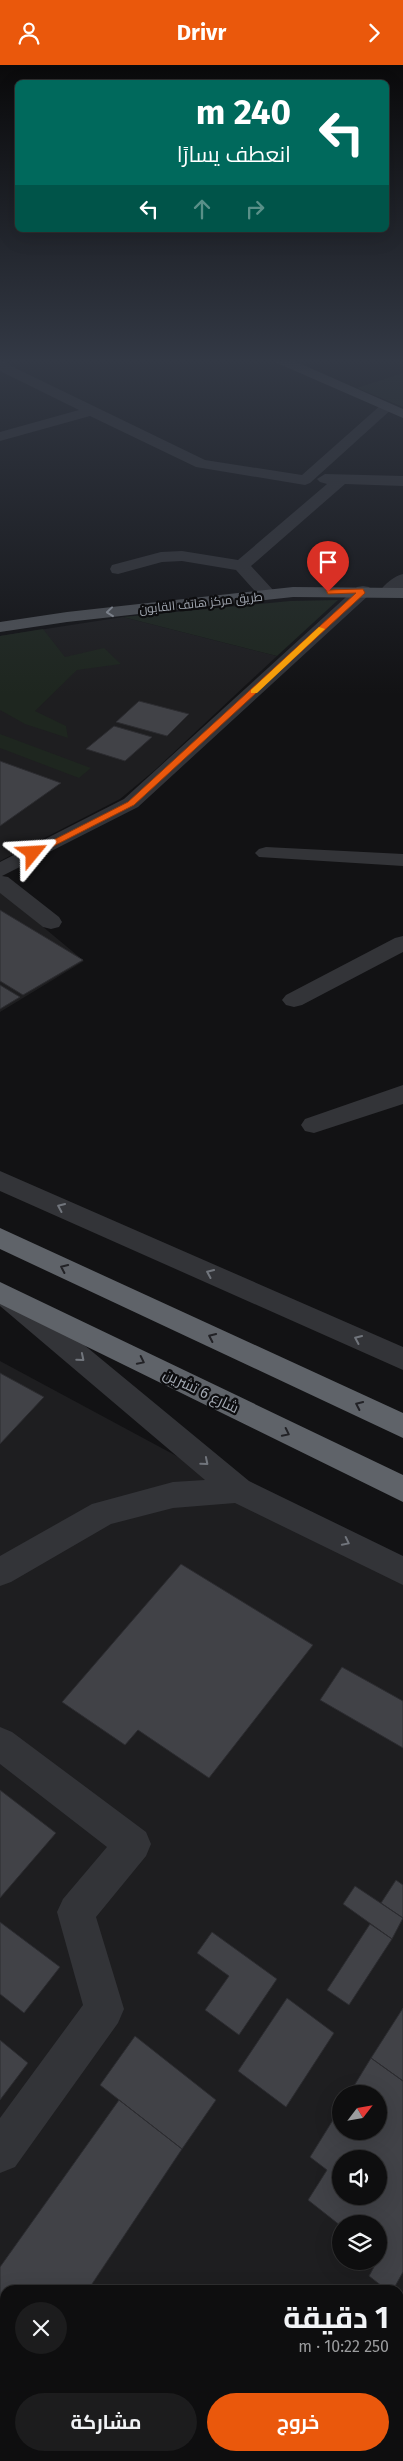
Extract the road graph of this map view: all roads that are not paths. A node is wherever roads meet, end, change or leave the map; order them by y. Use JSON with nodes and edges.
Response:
{"nodes":[{"id":1,"x":252,"y":472,"type":"edge"},
{"id":2,"x":314,"y":472,"type":"edge"},
{"id":3,"x":342,"y":479,"type":"junction"},
{"id":4,"x":305,"y":480,"type":"junction"},
{"id":5,"x":403,"y":481,"type":"edge"},
{"id":6,"x":241,"y":567,"type":"junction"},
{"id":7,"x":118,"y":569,"type":"dead end"},
{"id":8,"x":403,"y":579,"type":"edge"},
{"id":9,"x":363,"y":591,"type":"junction"},
{"id":10,"x":396,"y":593,"type":"edge"},
{"id":11,"x":268,"y":595,"type":"junction"},
{"id":12,"x":0,"y":627,"type":"edge"},
{"id":13,"x":266,"y":853,"type":"dead end"},
{"id":14,"x":403,"y":860,"type":"edge"},
{"id":15,"x":0,"y":870,"type":"edge"},
{"id":16,"x":0,"y":882,"type":"edge"},
{"id":17,"x":51,"y":923,"type":"dead end"},
{"id":18,"x":403,"y":943,"type":"edge"},
{"id":19,"x":294,"y":1000,"type":"dead end"},
{"id":20,"x":403,"y":1093,"type":"edge"},
{"id":21,"x":314,"y":1125,"type":"dead end"},
{"id":22,"x":0,"y":1180,"type":"edge"},
{"id":23,"x":0,"y":1238,"type":"edge"},
{"id":24,"x":1,"y":1292,"type":"edge"},
{"id":25,"x":403,"y":1359,"type":"edge"},
{"id":26,"x":403,"y":1426,"type":"edge"},
{"id":27,"x":403,"y":1489,"type":"edge"},
{"id":28,"x":238,"y":1490,"type":"junction"},
{"id":29,"x":403,"y":1571,"type":"edge"},
{"id":30,"x":0,"y":1572,"type":"edge"},
{"id":31,"x":0,"y":1743,"type":"edge"},
{"id":32,"x":0,"y":2153,"type":"edge"}],
"edges":[{"from":1,"to":4,"type":"street"},
{"from":2,"to":4,"type":"street"},
{"from":3,"to":4,"type":"street"},
{"from":3,"to":5,"type":"street"},
{"from":3,"to":6,"type":"street"},
{"from":6,"to":7,"type":"street"},
{"from":6,"to":11,"type":"street"},
{"from":8,"to":10,"type":"street"},
{"from":9,"to":10,"type":"main road","name":"طريق مركز هاتف القابون"},
{"from":9,"to":11,"type":"main road","name":"طريق مركز هاتف القابون"},
{"from":9,"to":15,"type":"street"},
{"from":11,"to":12,"type":"main road","name":"طريق مركز هاتف القابون","one_way":true},
{"from":13,"to":14,"type":"street"},
{"from":16,"to":17,"type":"street"},
{"from":18,"to":19,"type":"street"},
{"from":20,"to":21,"type":"street"},
{"from":25,"to":22,"type":"street","one_way":true},
{"from":26,"to":23,"type":"highway","one_way":true},
{"from":24,"to":27,"type":"highway","name":"شارع 6 تشرين","one_way":true},
{"from":24,"to":28,"type":"street","one_way":true},
{"from":28,"to":29,"type":"street","one_way":true},
{"from":28,"to":30,"type":"street"},
{"from":31,"to":32,"type":"street"}]}
